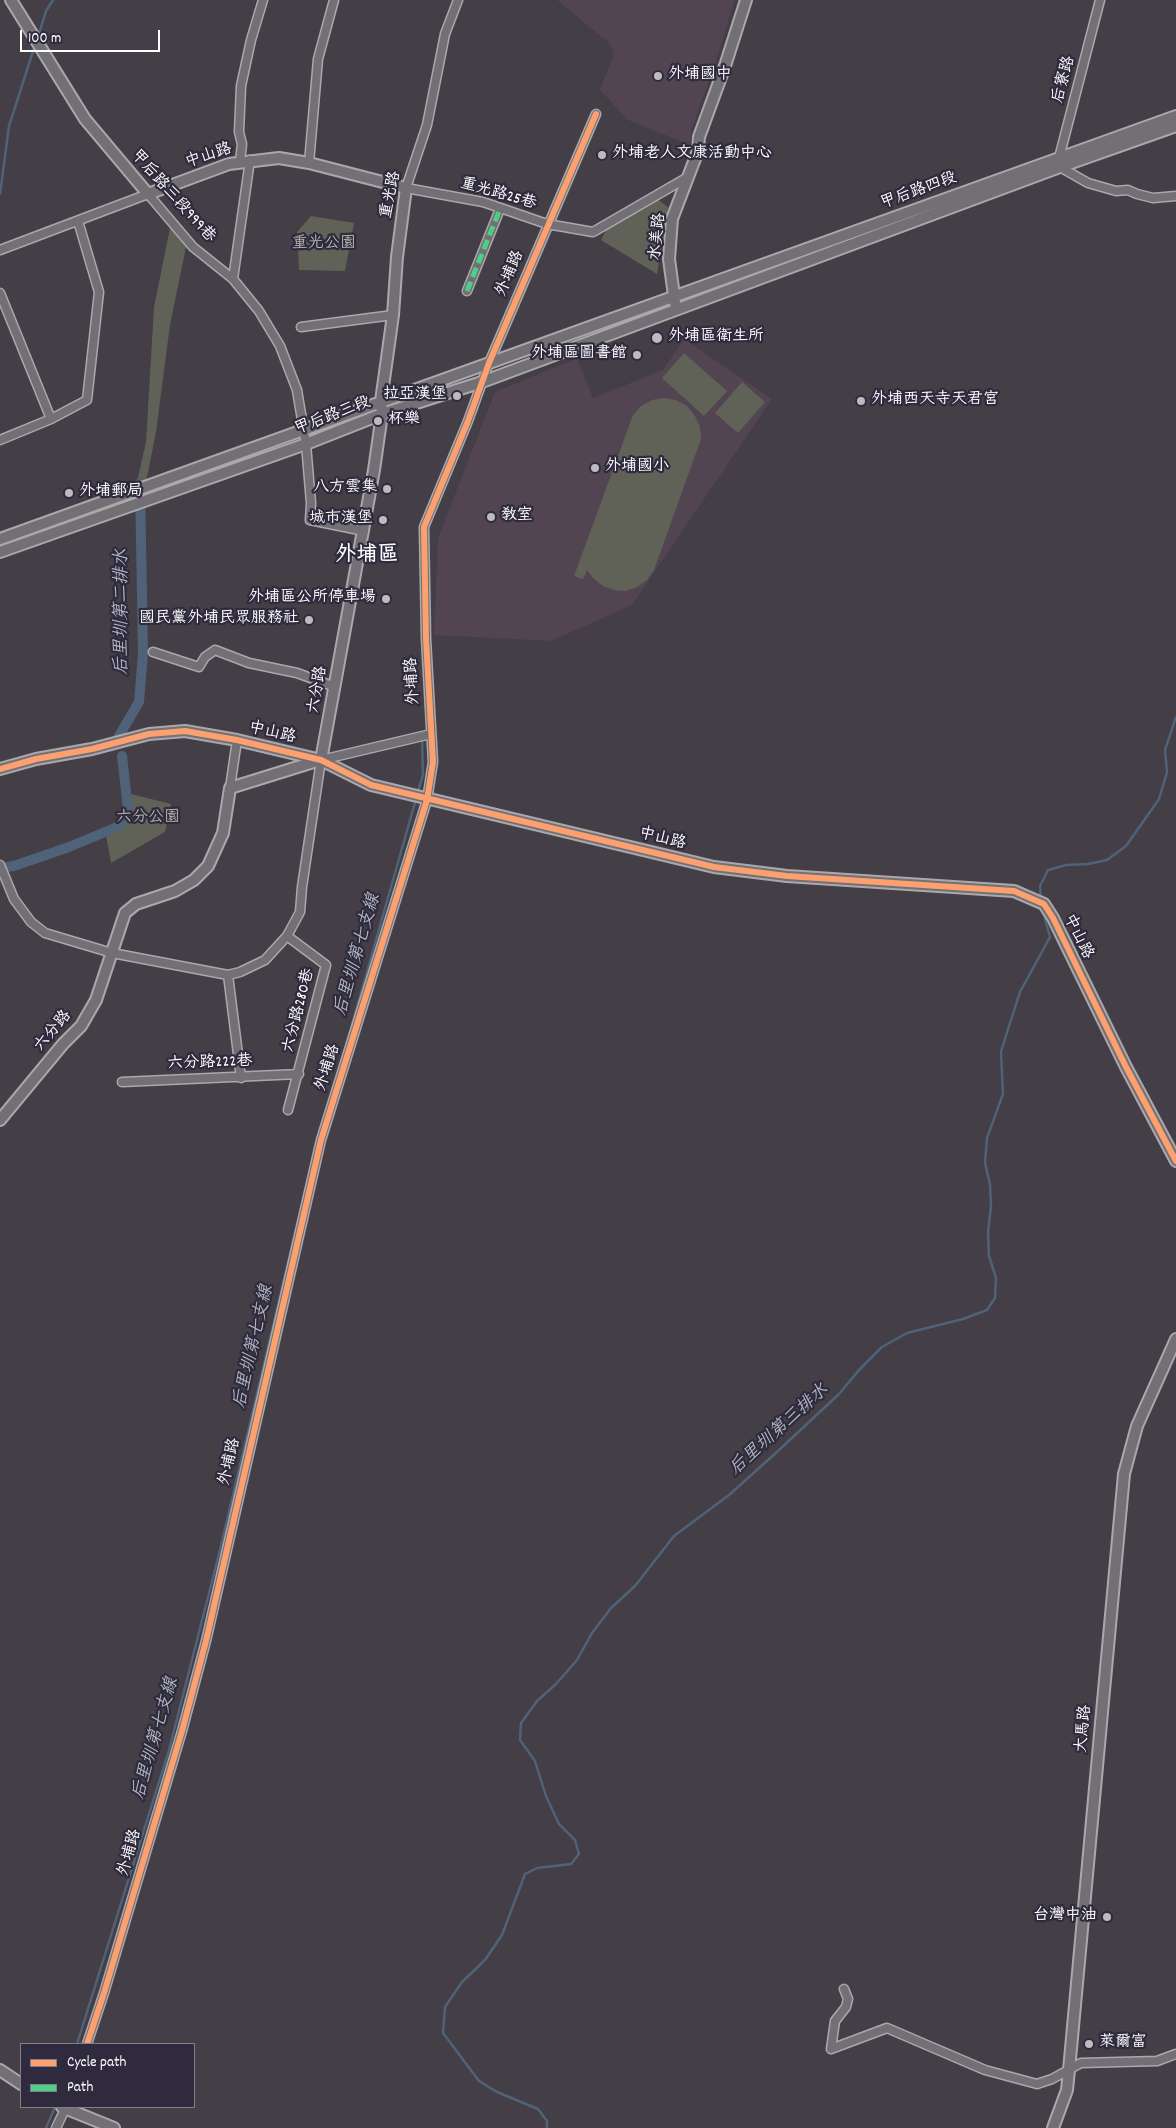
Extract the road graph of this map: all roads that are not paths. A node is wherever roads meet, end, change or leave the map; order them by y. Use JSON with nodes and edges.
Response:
{"nodes":[{"id":1,"x":11,"y":0,"type":"edge"},
{"id":2,"x":263,"y":0,"type":"edge"},
{"id":3,"x":334,"y":0,"type":"edge"},
{"id":4,"x":458,"y":0,"type":"edge"},
{"id":5,"x":746,"y":0,"type":"edge"},
{"id":6,"x":1100,"y":0,"type":"edge"},
{"id":7,"x":596,"y":114,"type":"dead end"},
{"id":8,"x":1176,"y":116,"type":"edge"},
{"id":9,"x":1176,"y":126,"type":"edge"},
{"id":10,"x":245,"y":161,"type":"junction"},
{"id":11,"x":1059,"y":162,"type":"junction"},
{"id":12,"x":309,"y":163,"type":"junction"},
{"id":13,"x":688,"y":177,"type":"junction"},
{"id":14,"x":406,"y":188,"type":"junction"},
{"id":15,"x":148,"y":194,"type":"junction"},
{"id":16,"x":1176,"y":196,"type":"edge"},
{"id":17,"x":500,"y":209,"type":"junction"},
{"id":18,"x":78,"y":220,"type":"junction"},
{"id":19,"x":548,"y":224,"type":"junction"},
{"id":20,"x":0,"y":250,"type":"edge"},
{"id":21,"x":233,"y":279,"type":"junction"},
{"id":22,"x":467,"y":291,"type":"dead end"},
{"id":23,"x":0,"y":293,"type":"edge"},
{"id":24,"x":673,"y":297,"type":"junction"},
{"id":25,"x":677,"y":309,"type":"junction"},
{"id":26,"x":393,"y":315,"type":"junction"},
{"id":27,"x":301,"y":327,"type":"dead end"},
{"id":28,"x":489,"y":363,"type":"junction"},
{"id":29,"x":482,"y":382,"type":"junction"},
{"id":30,"x":381,"y":401,"type":"junction"},
{"id":31,"x":382,"y":414,"type":"junction"},
{"id":32,"x":51,"y":419,"type":"junction"},
{"id":33,"x":303,"y":431,"type":"junction"},
{"id":34,"x":0,"y":440,"type":"edge"},
{"id":35,"x":306,"y":444,"type":"junction"},
{"id":36,"x":364,"y":531,"type":"junction"},
{"id":37,"x":0,"y":540,"type":"edge"},
{"id":38,"x":0,"y":552,"type":"edge"},
{"id":39,"x":153,"y":652,"type":"dead end"},
{"id":40,"x":334,"y":687,"type":"junction"},
{"id":41,"x":431,"y":734,"type":"junction"},
{"id":42,"x":237,"y":740,"type":"junction"},
{"id":43,"x":321,"y":760,"type":"junction"},
{"id":44,"x":0,"y":769,"type":"edge"},
{"id":45,"x":230,"y":788,"type":"junction"},
{"id":46,"x":427,"y":800,"type":"junction"},
{"id":47,"x":0,"y":865,"type":"edge"},
{"id":48,"x":287,"y":936,"type":"junction"},
{"id":49,"x":112,"y":953,"type":"junction"},
{"id":50,"x":228,"y":975,"type":"junction"},
{"id":51,"x":299,"y":1074,"type":"junction"},
{"id":52,"x":241,"y":1078,"type":"junction"},
{"id":53,"x":122,"y":1082,"type":"dead end"},
{"id":54,"x":288,"y":1110,"type":"dead end"},
{"id":55,"x":0,"y":1120,"type":"edge"},
{"id":56,"x":1176,"y":1160,"type":"edge"},
{"id":57,"x":1176,"y":1339,"type":"edge"},
{"id":58,"x":844,"y":1989,"type":"dead end"},
{"id":59,"x":87,"y":2043,"type":"edge"},
{"id":60,"x":1176,"y":2054,"type":"edge"},
{"id":61,"x":0,"y":2070,"type":"edge"},
{"id":62,"x":1070,"y":2070,"type":"junction"},
{"id":63,"x":20,"y":2083,"type":"edge"},
{"id":64,"x":65,"y":2108,"type":"edge"},
{"id":65,"x":67,"y":2108,"type":"edge"},
{"id":66,"x":56,"y":2128,"type":"edge"},
{"id":67,"x":114,"y":2128,"type":"edge"},
{"id":68,"x":1053,"y":2128,"type":"edge"}],
"edges":[{"from":1,"to":15,"type":"street","name":"甲后路三段999巷"},
{"from":2,"to":10,"type":"street"},
{"from":3,"to":12,"type":"street"},
{"from":4,"to":14,"type":"street","name":"重光路"},
{"from":5,"to":13,"type":"street","name":"水美路"},
{"from":6,"to":11,"type":"street","name":"后寮路"},
{"from":7,"to":19,"type":"street","name":"外埔路"},
{"from":8,"to":11,"type":"street","name":"甲后路四段"},
{"from":9,"to":11,"type":"street","name":"甲后路四段"},
{"from":10,"to":12,"type":"street","name":"中山路"},
{"from":10,"to":15,"type":"street","name":"中山路"},
{"from":10,"to":21,"type":"street"},
{"from":11,"to":16,"type":"street"},
{"from":11,"to":24,"type":"street","name":"甲后路四段"},
{"from":11,"to":25,"type":"street","name":"甲后路四段"},
{"from":12,"to":14,"type":"street","name":"中山路"},
{"from":13,"to":19,"type":"street","name":"重光路25巷"},
{"from":13,"to":24,"type":"street","name":"水美路"},
{"from":14,"to":17,"type":"street","name":"重光路25巷"},
{"from":14,"to":26,"type":"street","name":"重光路"},
{"from":15,"to":18,"type":"street","name":"中山路"},
{"from":15,"to":21,"type":"street","name":"甲后路三段999巷"},
{"from":17,"to":19,"type":"street","name":"重光路25巷"},
{"from":17,"to":22,"type":"street"},
{"from":18,"to":20,"type":"street","name":"中山路"},
{"from":18,"to":32,"type":"street"},
{"from":19,"to":28,"type":"street","name":"外埔路"},
{"from":21,"to":33,"type":"street","name":"甲后路三段999巷"},
{"from":23,"to":32,"type":"street"},
{"from":24,"to":25,"type":"street","name":"水美路"},
{"from":24,"to":28,"type":"street","name":"甲后路三段"},
{"from":25,"to":29,"type":"street","name":"甲后路三段"},
{"from":26,"to":27,"type":"street"},
{"from":26,"to":30,"type":"street","name":"重光路"},
{"from":28,"to":29,"type":"street","name":"外埔路"},
{"from":28,"to":30,"type":"street","name":"甲后路三段"},
{"from":29,"to":31,"type":"street","name":"甲后路三段"},
{"from":29,"to":41,"type":"street","name":"外埔路"},
{"from":30,"to":31,"type":"street","name":"六分路"},
{"from":30,"to":33,"type":"street","name":"甲后路三段"},
{"from":31,"to":35,"type":"street","name":"甲后路三段"},
{"from":31,"to":36,"type":"street","name":"六分路"},
{"from":32,"to":34,"type":"street"},
{"from":33,"to":35,"type":"street","name":"甲后路三段999巷"},
{"from":33,"to":37,"type":"street","name":"甲后路三段"},
{"from":35,"to":36,"type":"street","name":"甲后路三段999巷"},
{"from":35,"to":38,"type":"street","name":"甲后路三段"},
{"from":36,"to":40,"type":"street","name":"六分路"},
{"from":39,"to":40,"type":"street"},
{"from":40,"to":43,"type":"street","name":"六分路"},
{"from":41,"to":43,"type":"street"},
{"from":41,"to":46,"type":"street","name":"外埔路"},
{"from":42,"to":43,"type":"street","name":"中山路"},
{"from":42,"to":44,"type":"street","name":"中山路"},
{"from":42,"to":45,"type":"street"},
{"from":43,"to":45,"type":"street"},
{"from":43,"to":46,"type":"street","name":"中山路"},
{"from":43,"to":48,"type":"street"},
{"from":45,"to":49,"type":"street","name":"六分路"},
{"from":46,"to":56,"type":"street","name":"中山路"},
{"from":46,"to":59,"type":"street","name":"外埔路"},
{"from":47,"to":49,"type":"street"},
{"from":48,"to":50,"type":"street"},
{"from":48,"to":51,"type":"street","name":"六分路280巷"},
{"from":49,"to":50,"type":"street"},
{"from":49,"to":55,"type":"street","name":"六分路"},
{"from":50,"to":52,"type":"street"},
{"from":51,"to":52,"type":"street","name":"六分路222巷"},
{"from":51,"to":54,"type":"street","name":"六分路280巷"},
{"from":52,"to":53,"type":"street","name":"六分路222巷"},
{"from":57,"to":62,"type":"street","name":"大馬路"},
{"from":58,"to":62,"type":"street"},
{"from":60,"to":62,"type":"street"},
{"from":61,"to":63,"type":"street"},
{"from":62,"to":68,"type":"street","name":"大馬路"},
{"from":64,"to":66,"type":"street"},
{"from":65,"to":67,"type":"street"}]}
